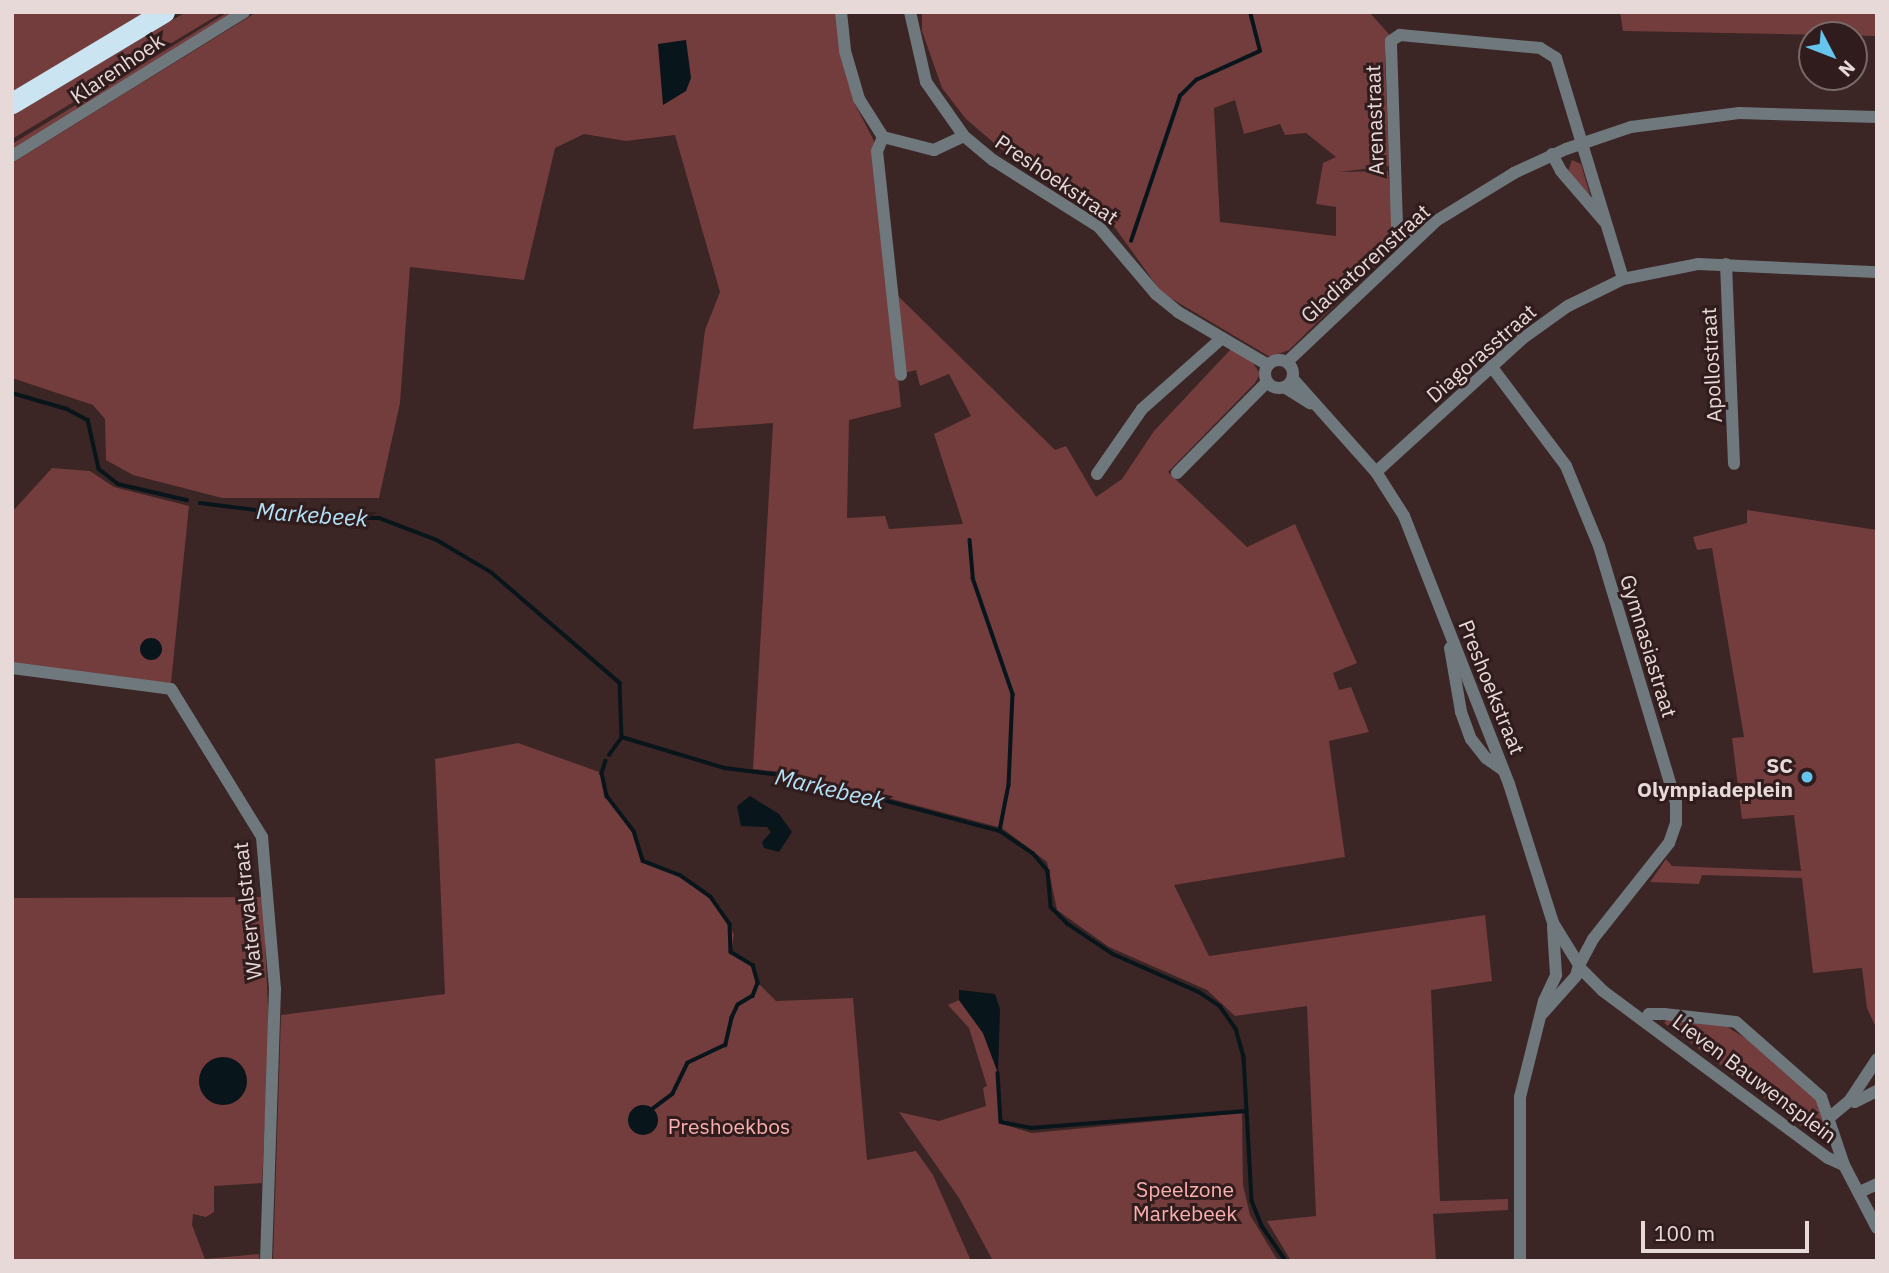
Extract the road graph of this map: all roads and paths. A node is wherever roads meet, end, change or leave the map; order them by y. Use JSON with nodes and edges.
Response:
{"nodes":[{"id":1,"x":164,"y":12,"type":"edge"},
{"id":2,"x":244,"y":12,"type":"edge"},
{"id":3,"x":841,"y":12,"type":"edge"},
{"id":4,"x":910,"y":12,"type":"edge"},
{"id":5,"x":12,"y":103,"type":"edge"},
{"id":6,"x":1877,"y":117,"type":"edge"},
{"id":7,"x":964,"y":136,"type":"junction"},
{"id":8,"x":883,"y":137,"type":"junction"},
{"id":9,"x":1583,"y":141,"type":"junction"},
{"id":10,"x":1552,"y":154,"type":"junction"},
{"id":11,"x":12,"y":156,"type":"edge"},
{"id":12,"x":1607,"y":225,"type":"junction"},
{"id":13,"x":1410,"y":242,"type":"junction"},
{"id":14,"x":1726,"y":264,"type":"junction"},
{"id":15,"x":1877,"y":272,"type":"edge"},
{"id":16,"x":1623,"y":279,"type":"junction"},
{"id":17,"x":1222,"y":338,"type":"junction"},
{"id":18,"x":1287,"y":362,"type":"junction"},
{"id":19,"x":1268,"y":365,"type":"junction"},
{"id":20,"x":1491,"y":366,"type":"junction"},
{"id":21,"x":901,"y":375,"type":"dead end"},
{"id":22,"x":1267,"y":382,"type":"junction"},
{"id":23,"x":1288,"y":383,"type":"junction"},
{"id":24,"x":1734,"y":464,"type":"dead end"},
{"id":25,"x":1376,"y":472,"type":"junction"},
{"id":26,"x":1177,"y":473,"type":"dead end"},
{"id":27,"x":1097,"y":474,"type":"dead end"},
{"id":28,"x":1444,"y":617,"type":"junction"},
{"id":29,"x":12,"y":668,"type":"edge"},
{"id":30,"x":1504,"y":771,"type":"junction"},
{"id":31,"x":1553,"y":923,"type":"junction"},
{"id":32,"x":1575,"y":961,"type":"junction"},
{"id":33,"x":1556,"y":968,"type":"junction"},
{"id":34,"x":1572,"y":980,"type":"junction"},
{"id":35,"x":1603,"y":990,"type":"junction"},
{"id":36,"x":1543,"y":1013,"type":"junction"},
{"id":37,"x":1645,"y":1020,"type":"junction"},
{"id":38,"x":1876,"y":1064,"type":"edge"},
{"id":39,"x":1877,"y":1091,"type":"edge"},
{"id":40,"x":1850,"y":1100,"type":"junction"},
{"id":41,"x":1830,"y":1117,"type":"junction"},
{"id":42,"x":1844,"y":1164,"type":"junction"},
{"id":43,"x":1877,"y":1184,"type":"edge"},
{"id":44,"x":1862,"y":1191,"type":"junction"},
{"id":45,"x":1877,"y":1228,"type":"edge"},
{"id":46,"x":267,"y":1261,"type":"edge"},
{"id":47,"x":1520,"y":1261,"type":"edge"}],
"edges":[{"from":1,"to":5,"type":"highway"},
{"from":2,"to":11,"type":"street","name":"Klarenhoek"},
{"from":3,"to":8,"type":"street"},
{"from":4,"to":7,"type":"street","name":"Preshoekstraat"},
{"from":6,"to":9,"type":"street","name":"Gladiatorenstraat"},
{"from":7,"to":8,"type":"street","name":"Preshoekstraat"},
{"from":7,"to":17,"type":"street","name":"Preshoekstraat"},
{"from":8,"to":21,"type":"street"},
{"from":9,"to":10,"type":"street","name":"Gladiatorenstraat"},
{"from":9,"to":12,"type":"street"},
{"from":9,"to":13,"type":"street","name":"Arenastraat"},
{"from":10,"to":12,"type":"street"},
{"from":10,"to":13,"type":"street","name":"Gladiatorenstraat"},
{"from":12,"to":16,"type":"street"},
{"from":13,"to":18,"type":"street","name":"Gladiatorenstraat"},
{"from":14,"to":15,"type":"street","name":"Diagorasstraat"},
{"from":14,"to":16,"type":"street","name":"Diagorasstraat"},
{"from":14,"to":24,"type":"street","name":"Apollostraat"},
{"from":16,"to":20,"type":"street","name":"Diagorasstraat"},
{"from":17,"to":19,"type":"street","name":"Preshoekstraat"},
{"from":17,"to":27,"type":"street"},
{"from":18,"to":19,"type":"street"},
{"from":18,"to":23,"type":"street"},
{"from":19,"to":22,"type":"street"},
{"from":20,"to":25,"type":"street","name":"Diagorasstraat"},
{"from":20,"to":32,"type":"street","name":"Gymnasiastraat"},
{"from":22,"to":23,"type":"street","name":"Preshoekstraat"},
{"from":22,"to":26,"type":"street"},
{"from":23,"to":25,"type":"street","name":"Preshoekstraat"},
{"from":25,"to":28,"type":"street","name":"Preshoekstraat"},
{"from":28,"to":30,"type":"street","name":"Preshoekstraat"},
{"from":28,"to":30,"type":"street","name":"Preshoekstraat"},
{"from":29,"to":46,"type":"street","name":"Watervalstraat"},
{"from":30,"to":31,"type":"street","name":"Preshoekstraat"},
{"from":31,"to":32,"type":"street","name":"Preshoekstraat"},
{"from":31,"to":33,"type":"street","name":"Preshoekstraat"},
{"from":32,"to":33,"type":"street"},
{"from":32,"to":34,"type":"street","name":"Preshoekstraat"},
{"from":32,"to":35,"type":"street","name":"Lieven Bauwensplein"},
{"from":33,"to":34,"type":"street","name":"Lieven Bauwensplein"},
{"from":33,"to":36,"type":"street","name":"Preshoekstraat"},
{"from":34,"to":35,"type":"street","name":"Lieven Bauwensplein"},
{"from":34,"to":36,"type":"street","name":"Preshoekstraat"},
{"from":35,"to":37,"type":"street","name":"Lieven Bauwensplein"},
{"from":36,"to":47,"type":"street","name":"Preshoekstraat"},
{"from":37,"to":41,"type":"street","name":"Lieven Bauwensplein"},
{"from":37,"to":42,"type":"street","name":"Lieven Bauwensplein"},
{"from":38,"to":40,"type":"street","name":"Lieven Bauwensplein"},
{"from":39,"to":40,"type":"street","name":"Lieven Bauwensplein"},
{"from":40,"to":41,"type":"street","name":"Lieven Bauwensplein"},
{"from":41,"to":42,"type":"street","name":"Lieven Bauwensplein"},
{"from":42,"to":44,"type":"street","name":"Lieven Bauwensplein"},
{"from":43,"to":44,"type":"street"},
{"from":44,"to":45,"type":"street","name":"Lieven Bauwensplein"}]}
